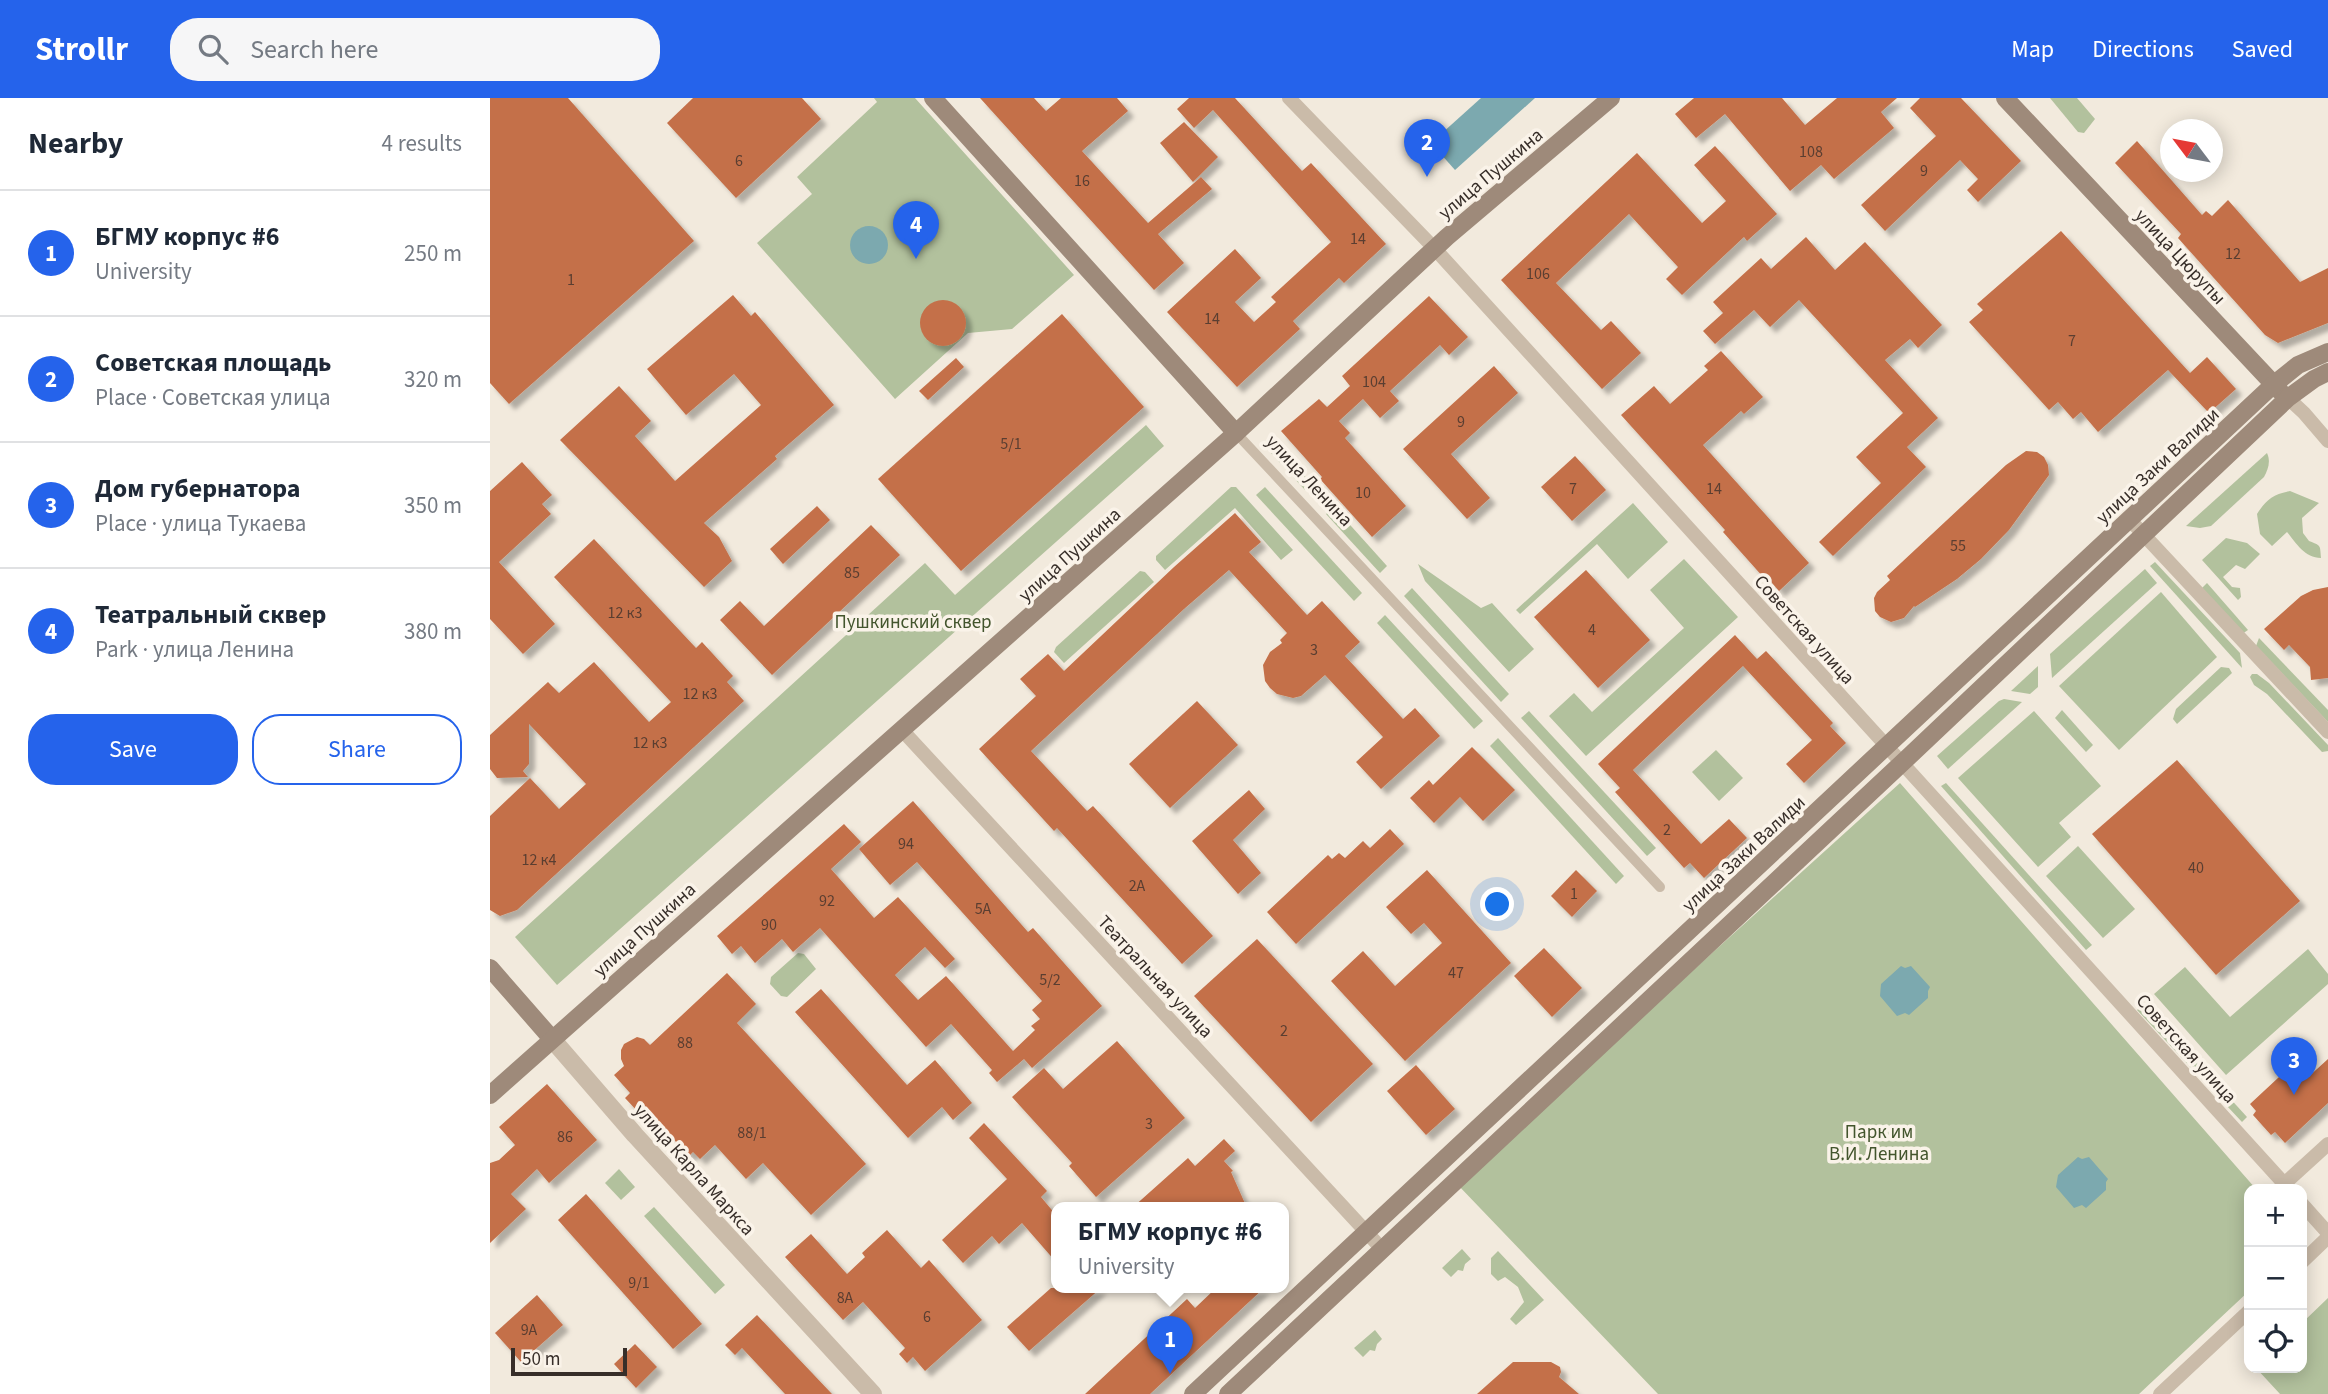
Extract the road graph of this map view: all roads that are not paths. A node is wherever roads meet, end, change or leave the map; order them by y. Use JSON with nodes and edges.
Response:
{"nodes":[{"id":1,"x":933,"y":98,"type":"edge"},
{"id":2,"x":1289,"y":98,"type":"edge"},
{"id":3,"x":1611,"y":98,"type":"edge"},
{"id":4,"x":2005,"y":98,"type":"edge"},
{"id":5,"x":1435,"y":249,"type":"junction"},
{"id":6,"x":2328,"y":352,"type":"edge"},
{"id":7,"x":2328,"y":372,"type":"edge"},
{"id":8,"x":2273,"y":385,"type":"junction"},
{"id":9,"x":2288,"y":398,"type":"junction"},
{"id":10,"x":1237,"y":433,"type":"junction"},
{"id":11,"x":2328,"y":442,"type":"edge"},
{"id":12,"x":2130,"y":520,"type":"junction"},
{"id":13,"x":2144,"y":534,"type":"junction"},
{"id":14,"x":902,"y":730,"type":"junction"},
{"id":15,"x":2328,"y":732,"type":"edge"},
{"id":16,"x":1887,"y":747,"type":"junction"},
{"id":17,"x":1902,"y":763,"type":"junction"},
{"id":18,"x":1660,"y":887,"type":"dead end"},
{"id":19,"x":490,"y":968,"type":"edge"},
{"id":20,"x":552,"y":1039,"type":"junction"},
{"id":21,"x":490,"y":1095,"type":"edge"},
{"id":22,"x":2328,"y":1144,"type":"edge"},
{"id":23,"x":2283,"y":1184,"type":"edge"},
{"id":24,"x":2289,"y":1184,"type":"edge"},
{"id":25,"x":2307,"y":1210,"type":"edge"},
{"id":26,"x":1367,"y":1233,"type":"junction"},
{"id":27,"x":2328,"y":1235,"type":"edge"},
{"id":28,"x":1382,"y":1249,"type":"junction"},
{"id":29,"x":2307,"y":1257,"type":"edge"},
{"id":30,"x":2244,"y":1316,"type":"edge"},
{"id":31,"x":873,"y":1394,"type":"edge"},
{"id":32,"x":1194,"y":1394,"type":"edge"},
{"id":33,"x":1228,"y":1394,"type":"edge"},
{"id":34,"x":2160,"y":1394,"type":"edge"}],
"edges":[{"from":1,"to":10,"type":"main road","name":"улица Ленина"},
{"from":2,"to":5,"type":"street","name":"Советская улица"},
{"from":3,"to":5,"type":"main road","name":"улица Пушкина"},
{"from":4,"to":8,"type":"main road","name":"улица Цюрупы"},
{"from":5,"to":10,"type":"main road","name":"улица Пушкина"},
{"from":5,"to":16,"type":"street","name":"Советская улица"},
{"from":6,"to":8,"type":"main road","name":"улица Заки Валиди"},
{"from":7,"to":9,"type":"main road"},
{"from":8,"to":9,"type":"main road","name":"улица Цюрупы"},
{"from":8,"to":12,"type":"main road","name":"улица Заки Валиди"},
{"from":9,"to":11,"type":"street","name":"улица Цюрупы"},
{"from":9,"to":13,"type":"main road"},
{"from":10,"to":14,"type":"main road","name":"улица Пушкина"},
{"from":10,"to":18,"type":"street","name":"улица Ленина"},
{"from":12,"to":13,"type":"street"},
{"from":12,"to":16,"type":"main road","name":"улица Заки Валиди"},
{"from":13,"to":15,"type":"street"},
{"from":13,"to":17,"type":"main road"},
{"from":14,"to":20,"type":"main road","name":"улица Пушкина"},
{"from":14,"to":26,"type":"street","name":"Театральная улица"},
{"from":16,"to":17,"type":"street","name":"Советская улица"},
{"from":16,"to":26,"type":"main road","name":"улица Заки Валиди"},
{"from":17,"to":23,"type":"street","name":"Советская улица"},
{"from":17,"to":28,"type":"main road"},
{"from":19,"to":20,"type":"main road","name":"улица Карла Маркса"},
{"from":20,"to":21,"type":"main road","name":"улица Пушкина"},
{"from":20,"to":31,"type":"street","name":"улица Карла Маркса"},
{"from":22,"to":24,"type":"street"},
{"from":25,"to":27,"type":"street"},
{"from":26,"to":28,"type":"street","name":"Театральная улица"},
{"from":26,"to":32,"type":"main road","name":"улица Заки Валиди"},
{"from":27,"to":29,"type":"street"},
{"from":28,"to":33,"type":"main road"},
{"from":30,"to":34,"type":"street"}]}
